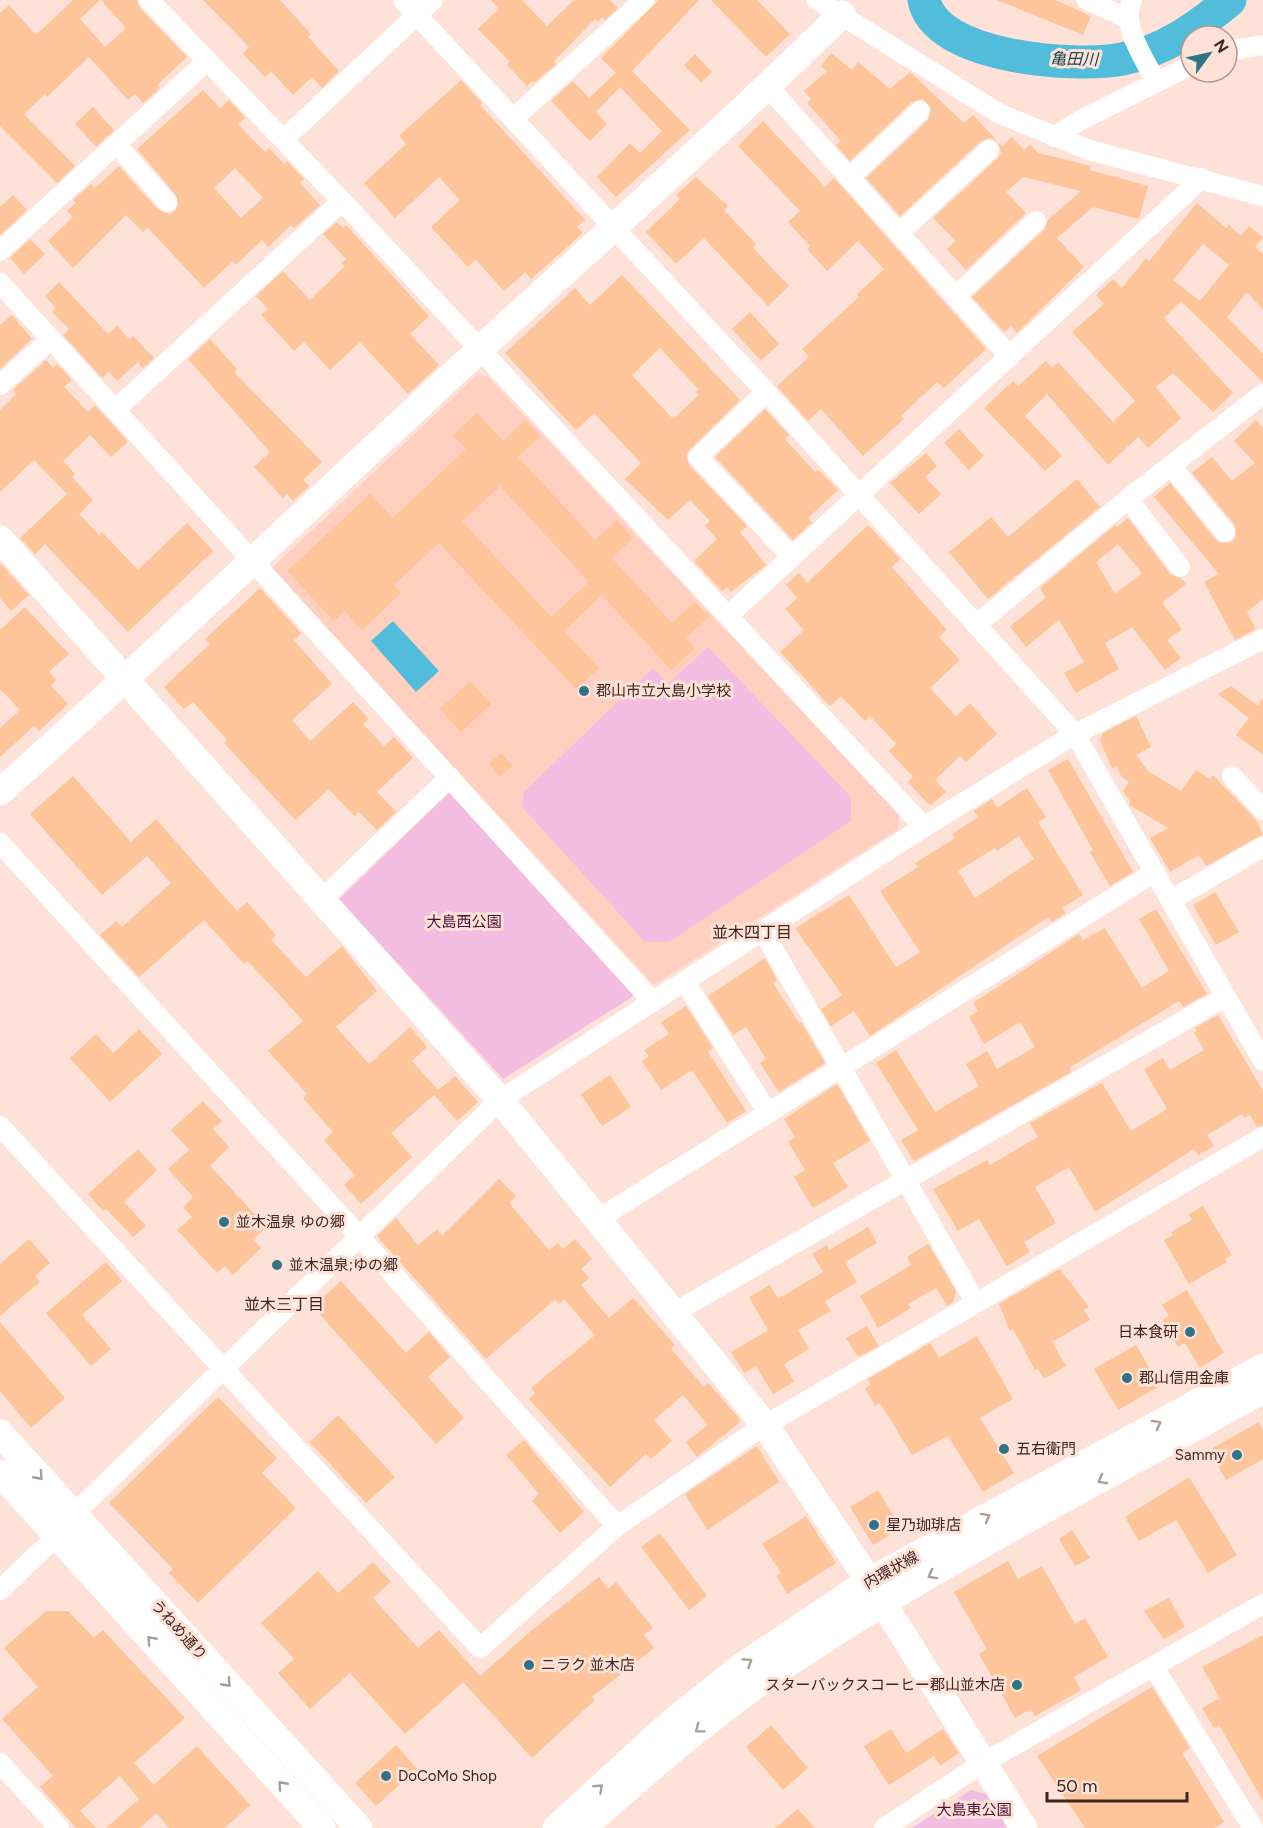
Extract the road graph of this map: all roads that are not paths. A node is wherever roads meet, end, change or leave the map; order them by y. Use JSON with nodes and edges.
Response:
{"nodes":[{"id":1,"x":149,"y":0,"type":"edge"},
{"id":2,"x":403,"y":0,"type":"edge"},
{"id":3,"x":433,"y":0,"type":"edge"},
{"id":4,"x":644,"y":0,"type":"edge"},
{"id":5,"x":817,"y":0,"type":"edge"},
{"id":6,"x":1087,"y":0,"type":"edge"},
{"id":7,"x":842,"y":14,"type":"junction"},
{"id":8,"x":417,"y":15,"type":"junction"},
{"id":9,"x":1131,"y":16,"type":"edge"},
{"id":10,"x":1263,"y":45,"type":"edge"},
{"id":11,"x":1239,"y":49,"type":"edge"},
{"id":12,"x":208,"y":60,"type":"junction"},
{"id":13,"x":1179,"y":71,"type":"edge"},
{"id":14,"x":1156,"y":82,"type":"junction"},
{"id":15,"x":768,"y":87,"type":"junction"},
{"id":16,"x":920,"y":111,"type":"dead end"},
{"id":17,"x":513,"y":119,"type":"junction"},
{"id":18,"x":1054,"y":137,"type":"junction"},
{"id":19,"x":284,"y":139,"type":"junction"},
{"id":20,"x":116,"y":144,"type":"junction"},
{"id":21,"x":989,"y":150,"type":"dead end"},
{"id":22,"x":850,"y":177,"type":"junction"},
{"id":23,"x":1202,"y":178,"type":"junction"},
{"id":24,"x":1263,"y":196,"type":"edge"},
{"id":25,"x":342,"y":201,"type":"junction"},
{"id":26,"x":167,"y":202,"type":"dead end"},
{"id":27,"x":1036,"y":220,"type":"dead end"},
{"id":28,"x":614,"y":226,"type":"junction"},
{"id":29,"x":899,"y":233,"type":"junction"},
{"id":30,"x":0,"y":251,"type":"edge"},
{"id":31,"x":0,"y":283,"type":"edge"},
{"id":32,"x":956,"y":296,"type":"junction"},
{"id":33,"x":51,"y":339,"type":"junction"},
{"id":34,"x":479,"y":350,"type":"junction"},
{"id":35,"x":1010,"y":357,"type":"junction"},
{"id":36,"x":0,"y":385,"type":"edge"},
{"id":37,"x":766,"y":392,"type":"junction"},
{"id":38,"x":1263,"y":394,"type":"edge"},
{"id":39,"x":115,"y":410,"type":"junction"},
{"id":40,"x":1171,"y":466,"type":"junction"},
{"id":41,"x":859,"y":494,"type":"junction"},
{"id":42,"x":1128,"y":499,"type":"junction"},
{"id":43,"x":1225,"y":532,"type":"dead end"},
{"id":44,"x":0,"y":539,"type":"edge"},
{"id":45,"x":792,"y":557,"type":"junction"},
{"id":46,"x":251,"y":561,"type":"junction"},
{"id":47,"x":1180,"y":567,"type":"dead end"},
{"id":48,"x":728,"y":616,"type":"junction"},
{"id":49,"x":976,"y":625,"type":"junction"},
{"id":50,"x":1263,"y":639,"type":"edge"},
{"id":51,"x":125,"y":681,"type":"junction"},
{"id":52,"x":1075,"y":734,"type":"junction"},
{"id":53,"x":1232,"y":776,"type":"dead end"},
{"id":54,"x":450,"y":777,"type":"junction"},
{"id":55,"x":0,"y":792,"type":"edge"},
{"id":56,"x":1263,"y":810,"type":"edge"},
{"id":57,"x":924,"y":827,"type":"junction"},
{"id":58,"x":0,"y":843,"type":"edge"},
{"id":59,"x":1263,"y":847,"type":"edge"},
{"id":60,"x":1155,"y":872,"type":"junction"},
{"id":61,"x":321,"y":900,"type":"junction"},
{"id":62,"x":1171,"y":900,"type":"junction"},
{"id":63,"x":763,"y":931,"type":"junction"},
{"id":64,"x":685,"y":982,"type":"junction"},
{"id":65,"x":1225,"y":997,"type":"junction"},
{"id":66,"x":653,"y":1002,"type":"junction"},
{"id":67,"x":1263,"y":1061,"type":"edge"},
{"id":68,"x":842,"y":1067,"type":"junction"},
{"id":69,"x":500,"y":1100,"type":"junction"},
{"id":70,"x":768,"y":1113,"type":"junction"},
{"id":71,"x":0,"y":1126,"type":"edge"},
{"id":72,"x":1263,"y":1137,"type":"edge"},
{"id":73,"x":905,"y":1180,"type":"junction"},
{"id":74,"x":598,"y":1219,"type":"junction"},
{"id":75,"x":359,"y":1236,"type":"junction"},
{"id":76,"x":976,"y":1303,"type":"junction"},
{"id":77,"x":675,"y":1312,"type":"junction"},
{"id":78,"x":1263,"y":1367,"type":"edge"},
{"id":79,"x":223,"y":1370,"type":"junction"},
{"id":80,"x":1263,"y":1390,"type":"edge"},
{"id":81,"x":765,"y":1425,"type":"junction"},
{"id":82,"x":0,"y":1433,"type":"edge"},
{"id":83,"x":0,"y":1473,"type":"edge"},
{"id":84,"x":74,"y":1514,"type":"junction"},
{"id":85,"x":617,"y":1526,"type":"junction"},
{"id":86,"x":57,"y":1536,"type":"junction"},
{"id":87,"x":0,"y":1590,"type":"edge"},
{"id":88,"x":875,"y":1592,"type":"junction"},
{"id":89,"x":1263,"y":1604,"type":"edge"},
{"id":90,"x":1154,"y":1667,"type":"junction"},
{"id":91,"x":0,"y":1763,"type":"edge"},
{"id":92,"x":983,"y":1763,"type":"junction"},
{"id":93,"x":58,"y":1828,"type":"edge"},
{"id":94,"x":322,"y":1828,"type":"edge"},
{"id":95,"x":358,"y":1828,"type":"edge"},
{"id":96,"x":556,"y":1828,"type":"edge"},
{"id":97,"x":583,"y":1828,"type":"edge"},
{"id":98,"x":884,"y":1828,"type":"edge"},
{"id":99,"x":1024,"y":1828,"type":"edge"},
{"id":100,"x":1253,"y":1828,"type":"edge"}],
"edges":[{"from":1,"to":12,"type":"street"},
{"from":2,"to":8,"type":"street"},
{"from":3,"to":8,"type":"street"},
{"from":4,"to":17,"type":"street"},
{"from":5,"to":7,"type":"street"},
{"from":6,"to":9,"type":"street"},
{"from":7,"to":15,"type":"street"},
{"from":7,"to":18,"type":"street"},
{"from":8,"to":17,"type":"street"},
{"from":8,"to":19,"type":"street"},
{"from":9,"to":14,"type":"street"},
{"from":10,"to":11,"type":"street"},
{"from":12,"to":19,"type":"street"},
{"from":12,"to":20,"type":"street"},
{"from":13,"to":14,"type":"street"},
{"from":14,"to":18,"type":"street"},
{"from":15,"to":22,"type":"street"},
{"from":15,"to":28,"type":"street"},
{"from":16,"to":22,"type":"street"},
{"from":17,"to":28,"type":"street"},
{"from":18,"to":23,"type":"street"},
{"from":19,"to":25,"type":"street"},
{"from":20,"to":26,"type":"street"},
{"from":20,"to":30,"type":"street"},
{"from":21,"to":29,"type":"street"},
{"from":22,"to":29,"type":"street"},
{"from":23,"to":24,"type":"street"},
{"from":23,"to":35,"type":"street"},
{"from":25,"to":34,"type":"street"},
{"from":25,"to":39,"type":"street"},
{"from":27,"to":32,"type":"street"},
{"from":28,"to":34,"type":"street"},
{"from":28,"to":37,"type":"street"},
{"from":29,"to":32,"type":"street"},
{"from":31,"to":33,"type":"street"},
{"from":32,"to":35,"type":"street"},
{"from":33,"to":36,"type":"street"},
{"from":33,"to":39,"type":"street"},
{"from":34,"to":46,"type":"street"},
{"from":34,"to":48,"type":"street"},
{"from":35,"to":41,"type":"street"},
{"from":37,"to":41,"type":"street"},
{"from":37,"to":45,"type":"street"},
{"from":38,"to":40,"type":"street"},
{"from":39,"to":46,"type":"street"},
{"from":40,"to":42,"type":"street"},
{"from":40,"to":43,"type":"street"},
{"from":41,"to":45,"type":"street"},
{"from":41,"to":49,"type":"street"},
{"from":42,"to":47,"type":"street"},
{"from":42,"to":49,"type":"street"},
{"from":44,"to":51,"type":"street"},
{"from":45,"to":48,"type":"street"},
{"from":46,"to":51,"type":"street"},
{"from":46,"to":54,"type":"street"},
{"from":48,"to":57,"type":"street"},
{"from":49,"to":52,"type":"street"},
{"from":50,"to":52,"type":"street"},
{"from":51,"to":55,"type":"street"},
{"from":51,"to":61,"type":"street"},
{"from":52,"to":57,"type":"street"},
{"from":52,"to":60,"type":"street"},
{"from":53,"to":56,"type":"street"},
{"from":54,"to":61,"type":"street"},
{"from":54,"to":66,"type":"street"},
{"from":57,"to":63,"type":"street"},
{"from":58,"to":75,"type":"street"},
{"from":59,"to":62,"type":"street"},
{"from":60,"to":62,"type":"street"},
{"from":60,"to":68,"type":"street"},
{"from":61,"to":69,"type":"street"},
{"from":62,"to":65,"type":"street"},
{"from":63,"to":64,"type":"street"},
{"from":63,"to":68,"type":"street"},
{"from":64,"to":66,"type":"street"},
{"from":64,"to":70,"type":"street"},
{"from":65,"to":67,"type":"street"},
{"from":65,"to":73,"type":"street"},
{"from":66,"to":69,"type":"street"},
{"from":68,"to":70,"type":"street"},
{"from":68,"to":73,"type":"street"},
{"from":69,"to":74,"type":"street"},
{"from":69,"to":75,"type":"street"},
{"from":70,"to":74,"type":"street"},
{"from":71,"to":79,"type":"street"},
{"from":72,"to":76,"type":"street"},
{"from":73,"to":76,"type":"street"},
{"from":73,"to":77,"type":"street"},
{"from":74,"to":77,"type":"street"},
{"from":75,"to":79,"type":"street"},
{"from":75,"to":85,"type":"street"},
{"from":76,"to":81,"type":"street"},
{"from":77,"to":81,"type":"street"},
{"from":88,"to":78,"type":"street","name":"内環状線","one_way":true},
{"from":79,"to":84,"type":"street"},
{"from":79,"to":85,"type":"street"},
{"from":80,"to":88,"type":"street","name":"内環状線","one_way":true},
{"from":81,"to":85,"type":"street"},
{"from":81,"to":88,"type":"street"},
{"from":82,"to":84,"type":"street","name":"うねめ通り","one_way":true},
{"from":83,"to":86,"type":"street","name":"うねめ通り"},
{"from":84,"to":86,"type":"street"},
{"from":84,"to":95,"type":"street","name":"うねめ通り","one_way":true},
{"from":86,"to":87,"type":"street"},
{"from":94,"to":86,"type":"street","name":"うねめ通り","one_way":true},
{"from":88,"to":92,"type":"street"},
{"from":96,"to":88,"type":"street","name":"内環状線","one_way":true},
{"from":88,"to":97,"type":"street","name":"内環状線","one_way":true},
{"from":89,"to":90,"type":"street"},
{"from":90,"to":92,"type":"street"},
{"from":90,"to":100,"type":"street"},
{"from":91,"to":93,"type":"street"},
{"from":92,"to":98,"type":"street"},
{"from":92,"to":99,"type":"street"}]}
